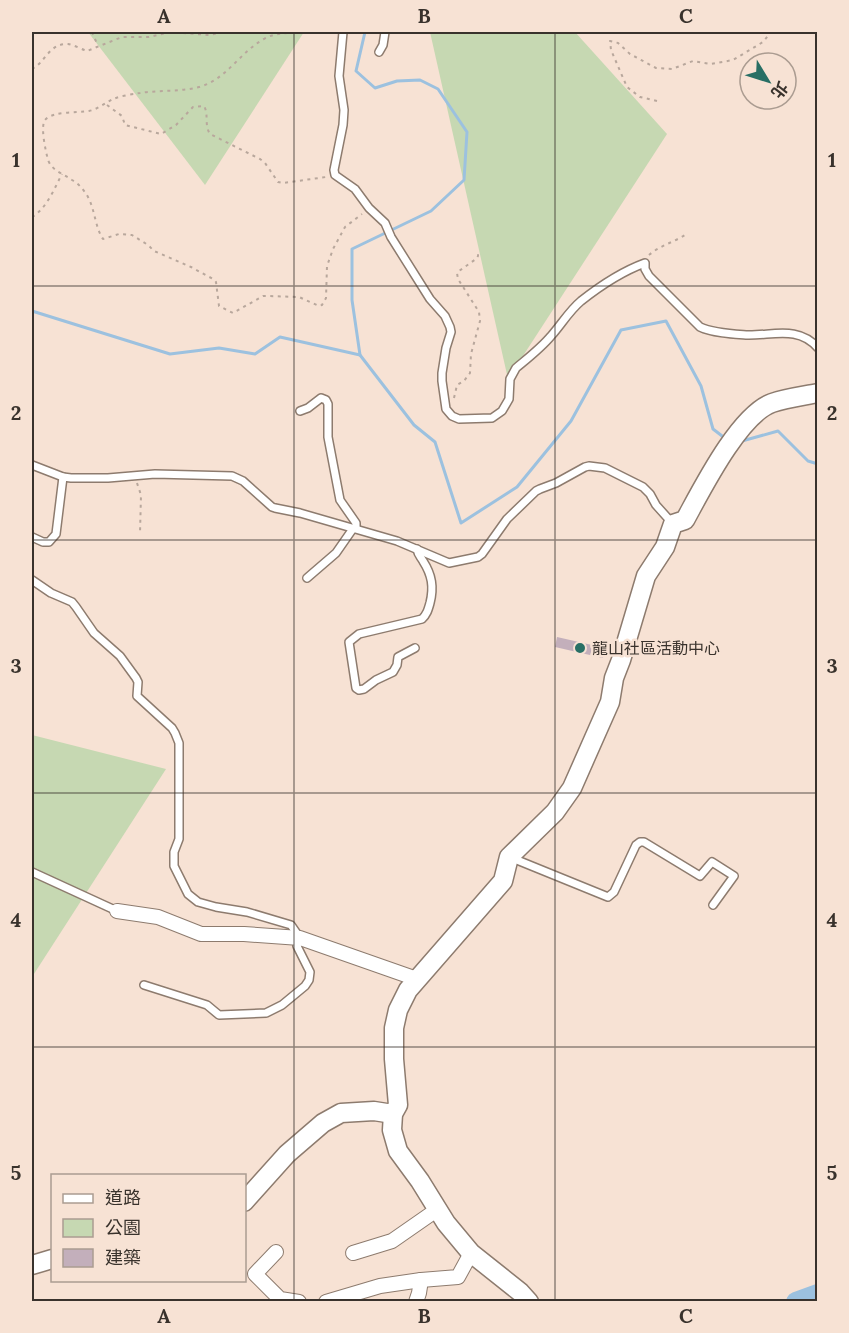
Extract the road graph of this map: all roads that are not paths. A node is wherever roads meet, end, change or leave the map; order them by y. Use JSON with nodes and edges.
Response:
{"nodes":[{"id":1,"x":343,"y":32,"type":"edge"},
{"id":2,"x":385,"y":32,"type":"edge"},
{"id":3,"x":379,"y":52,"type":"dead end"},
{"id":4,"x":818,"y":348,"type":"edge"},
{"id":5,"x":818,"y":393,"type":"edge"},
{"id":6,"x":300,"y":411,"type":"dead end"},
{"id":7,"x":32,"y":465,"type":"edge"},
{"id":8,"x":63,"y":477,"type":"junction"},
{"id":9,"x":673,"y":524,"type":"junction"},
{"id":10,"x":354,"y":528,"type":"junction"},
{"id":11,"x":32,"y":537,"type":"edge"},
{"id":12,"x":417,"y":549,"type":"junction"},
{"id":13,"x":307,"y":578,"type":"dead end"},
{"id":14,"x":32,"y":580,"type":"edge"},
{"id":15,"x":415,"y":648,"type":"dead end"},
{"id":16,"x":509,"y":857,"type":"junction"},
{"id":17,"x":32,"y":872,"type":"edge"},
{"id":18,"x":713,"y":905,"type":"dead end"},
{"id":19,"x":117,"y":911,"type":"joint"},
{"id":20,"x":300,"y":938,"type":"junction"},
{"id":21,"x":417,"y":979,"type":"junction"},
{"id":22,"x":144,"y":985,"type":"dead end"},
{"id":23,"x":393,"y":1113,"type":"junction"},
{"id":24,"x":246,"y":1200,"type":"edge"},
{"id":25,"x":438,"y":1209,"type":"junction"},
{"id":26,"x":276,"y":1252,"type":"dead end"},
{"id":27,"x":353,"y":1253,"type":"dead end"},
{"id":28,"x":471,"y":1253,"type":"junction"},
{"id":29,"x":51,"y":1259,"type":"edge"},
{"id":30,"x":32,"y":1265,"type":"edge"},
{"id":31,"x":421,"y":1280,"type":"junction"},
{"id":32,"x":299,"y":1302,"type":"edge"},
{"id":33,"x":326,"y":1302,"type":"edge"},
{"id":34,"x":416,"y":1302,"type":"edge"},
{"id":35,"x":529,"y":1302,"type":"edge"}],
"edges":[{"from":1,"to":4,"type":"lane"},
{"from":2,"to":3,"type":"lane"},
{"from":5,"to":9,"type":"street"},
{"from":6,"to":10,"type":"lane"},
{"from":7,"to":8,"type":"lane"},
{"from":8,"to":10,"type":"lane"},
{"from":8,"to":11,"type":"lane"},
{"from":9,"to":12,"type":"lane"},
{"from":9,"to":16,"type":"street"},
{"from":10,"to":12,"type":"lane"},
{"from":10,"to":13,"type":"lane"},
{"from":12,"to":15,"type":"lane"},
{"from":14,"to":20,"type":"lane"},
{"from":16,"to":18,"type":"lane"},
{"from":16,"to":21,"type":"street"},
{"from":17,"to":19,"type":"lane"},
{"from":19,"to":20,"type":"street"},
{"from":20,"to":21,"type":"street"},
{"from":20,"to":22,"type":"lane"},
{"from":21,"to":23,"type":"street"},
{"from":23,"to":24,"type":"street"},
{"from":23,"to":25,"type":"street"},
{"from":25,"to":27,"type":"street"},
{"from":25,"to":28,"type":"street"},
{"from":26,"to":32,"type":"street"},
{"from":28,"to":31,"type":"street"},
{"from":28,"to":35,"type":"street"},
{"from":29,"to":30,"type":"street"},
{"from":31,"to":33,"type":"street"},
{"from":31,"to":34,"type":"street"}]}
